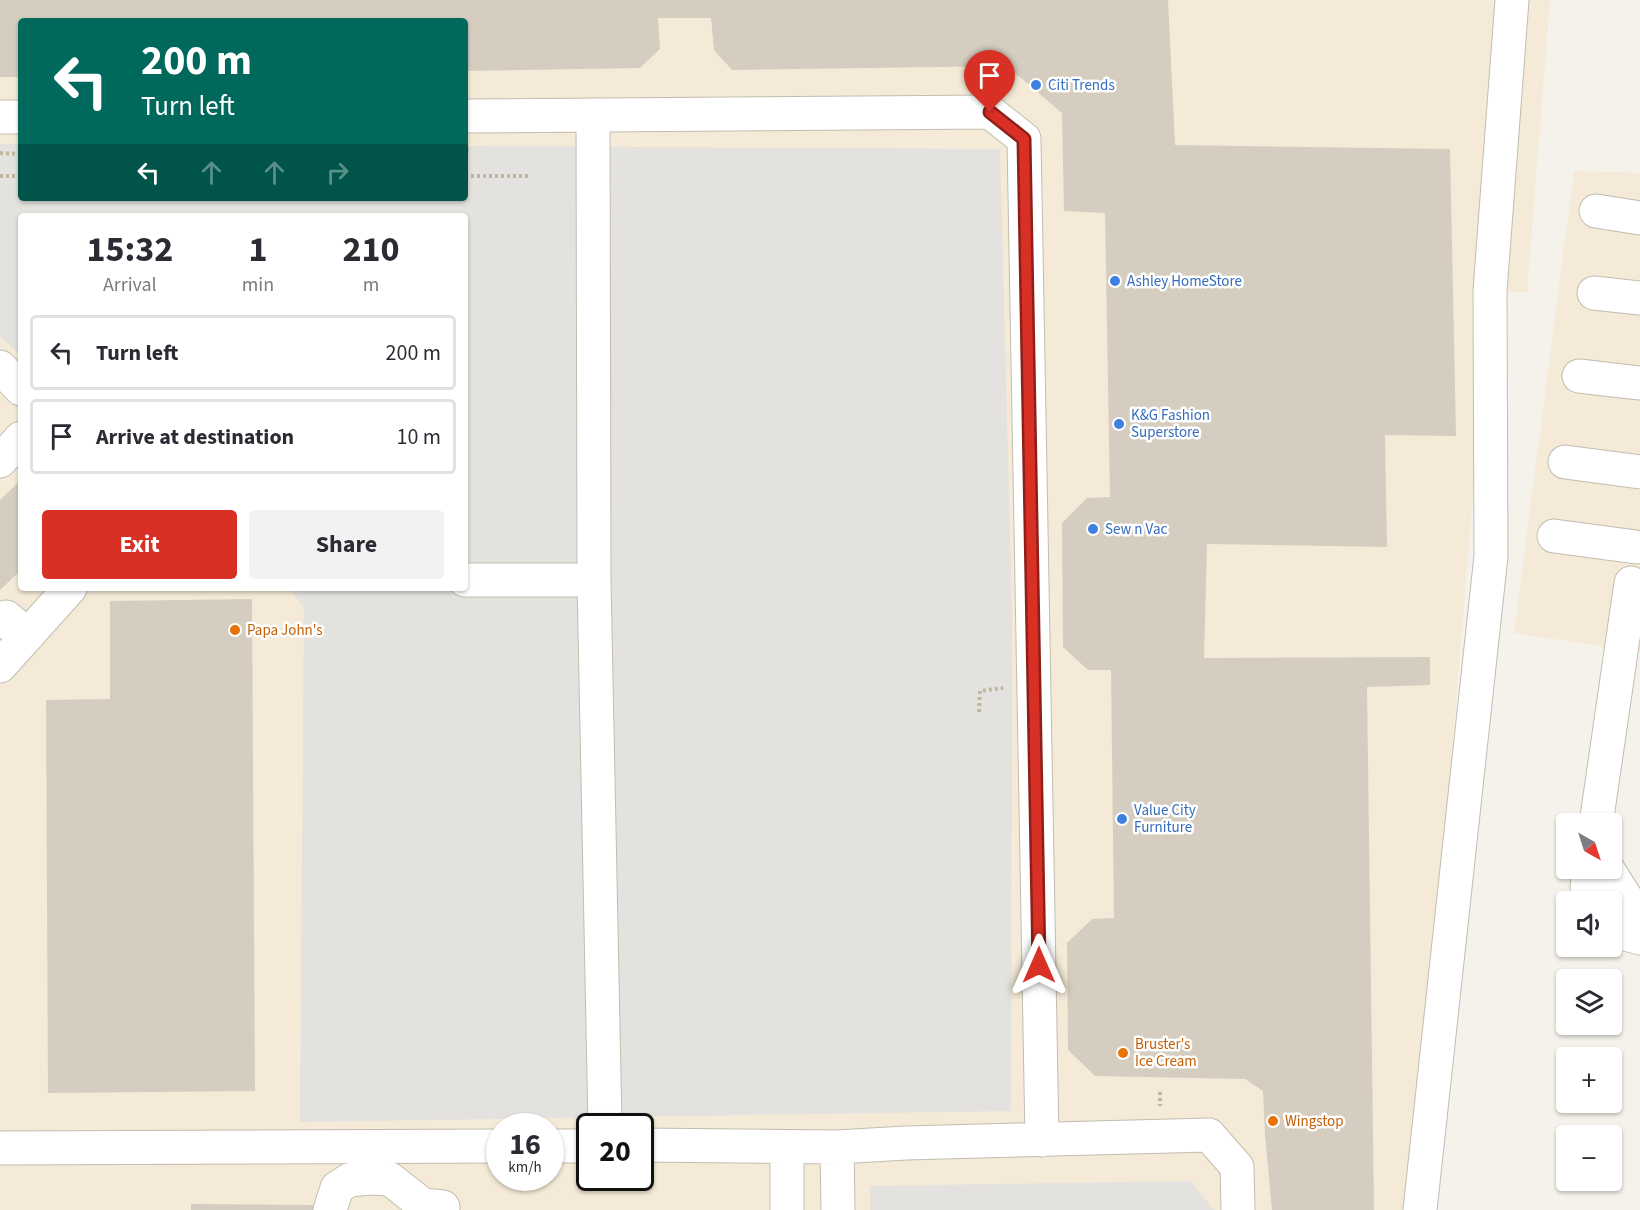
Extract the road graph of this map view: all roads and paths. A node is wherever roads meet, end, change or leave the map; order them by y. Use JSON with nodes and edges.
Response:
{"nodes":[{"id":1,"x":1512,"y":0,"type":"edge"},
{"id":2,"x":593,"y":115,"type":"junction"},
{"id":3,"x":0,"y":117,"type":"edge"},
{"id":4,"x":18,"y":117,"type":"edge"},
{"id":5,"x":468,"y":129,"type":"edge"},
{"id":6,"x":0,"y":153,"type":"edge"},
{"id":7,"x":18,"y":154,"type":"edge"},
{"id":8,"x":0,"y":176,"type":"edge"},
{"id":9,"x":18,"y":176,"type":"edge"},
{"id":10,"x":468,"y":176,"type":"edge"},
{"id":11,"x":528,"y":176,"type":"dead end"},
{"id":12,"x":1596,"y":212,"type":"dead end"},
{"id":13,"x":1640,"y":218,"type":"edge"},
{"id":14,"x":1594,"y":293,"type":"dead end"},
{"id":15,"x":1640,"y":298,"type":"edge"},
{"id":16,"x":0,"y":367,"type":"edge"},
{"id":17,"x":1579,"y":376,"type":"dead end"},
{"id":18,"x":1640,"y":383,"type":"edge"},
{"id":19,"x":18,"y":386,"type":"edge"},
{"id":20,"x":18,"y":441,"type":"edge"},
{"id":21,"x":0,"y":461,"type":"edge"},
{"id":22,"x":1565,"y":462,"type":"dead end"},
{"id":23,"x":1640,"y":472,"type":"edge"},
{"id":24,"x":1638,"y":534,"type":"edge"},
{"id":25,"x":1554,"y":536,"type":"dead end"},
{"id":26,"x":468,"y":580,"type":"edge"},
{"id":27,"x":594,"y":580,"type":"junction"},
{"id":28,"x":1635,"y":584,"type":"edge"},
{"id":29,"x":66,"y":591,"type":"edge"},
{"id":30,"x":14,"y":629,"type":"edge"},
{"id":31,"x":0,"y":666,"type":"edge"},
{"id":32,"x":1628,"y":680,"type":"edge"},
{"id":33,"x":1007,"y":688,"type":"dead end"},
{"id":34,"x":979,"y":712,"type":"dead end"},
{"id":35,"x":1598,"y":813,"type":"edge"},
{"id":36,"x":1613,"y":879,"type":"edge"},
{"id":37,"x":1640,"y":920,"type":"edge"},
{"id":38,"x":1622,"y":933,"type":"edge"},
{"id":39,"x":1640,"y":938,"type":"edge"},
{"id":40,"x":605,"y":1113,"type":"edge"},
{"id":41,"x":1042,"y":1140,"type":"junction"},
{"id":42,"x":654,"y":1145,"type":"edge"},
{"id":43,"x":486,"y":1146,"type":"edge"},
{"id":44,"x":787,"y":1147,"type":"junction"},
{"id":45,"x":0,"y":1148,"type":"edge"},
{"id":46,"x":837,"y":1148,"type":"junction"},
{"id":47,"x":443,"y":1207,"type":"dead end"},
{"id":48,"x":330,"y":1210,"type":"edge"},
{"id":49,"x":787,"y":1210,"type":"edge"},
{"id":50,"x":838,"y":1210,"type":"edge"},
{"id":51,"x":1238,"y":1210,"type":"edge"},
{"id":52,"x":1420,"y":1210,"type":"edge"}],
"edges":[{"from":1,"to":52,"type":"lane"},
{"from":2,"to":5,"type":"lane"},
{"from":2,"to":27,"type":"lane"},
{"from":2,"to":41,"type":"lane"},
{"from":3,"to":4,"type":"lane"},
{"from":6,"to":7,"type":"path"},
{"from":8,"to":9,"type":"path"},
{"from":10,"to":11,"type":"path"},
{"from":12,"to":13,"type":"lane"},
{"from":14,"to":15,"type":"lane"},
{"from":16,"to":19,"type":"lane"},
{"from":17,"to":18,"type":"lane"},
{"from":20,"to":21,"type":"lane"},
{"from":22,"to":23,"type":"lane"},
{"from":24,"to":25,"type":"lane"},
{"from":24,"to":28,"type":"lane"},
{"from":26,"to":27,"type":"lane"},
{"from":27,"to":40,"type":"lane"},
{"from":28,"to":32,"type":"lane"},
{"from":29,"to":30,"type":"lane"},
{"from":30,"to":31,"type":"lane"},
{"from":32,"to":35,"type":"lane"},
{"from":33,"to":34,"type":"path"},
{"from":36,"to":37,"type":"lane"},
{"from":38,"to":39,"type":"lane"},
{"from":41,"to":46,"type":"lane"},
{"from":41,"to":51,"type":"lane"},
{"from":42,"to":44,"type":"lane"},
{"from":43,"to":45,"type":"lane"},
{"from":44,"to":46,"type":"lane"},
{"from":44,"to":49,"type":"lane"},
{"from":46,"to":50,"type":"lane"},
{"from":47,"to":48,"type":"lane"}]}
